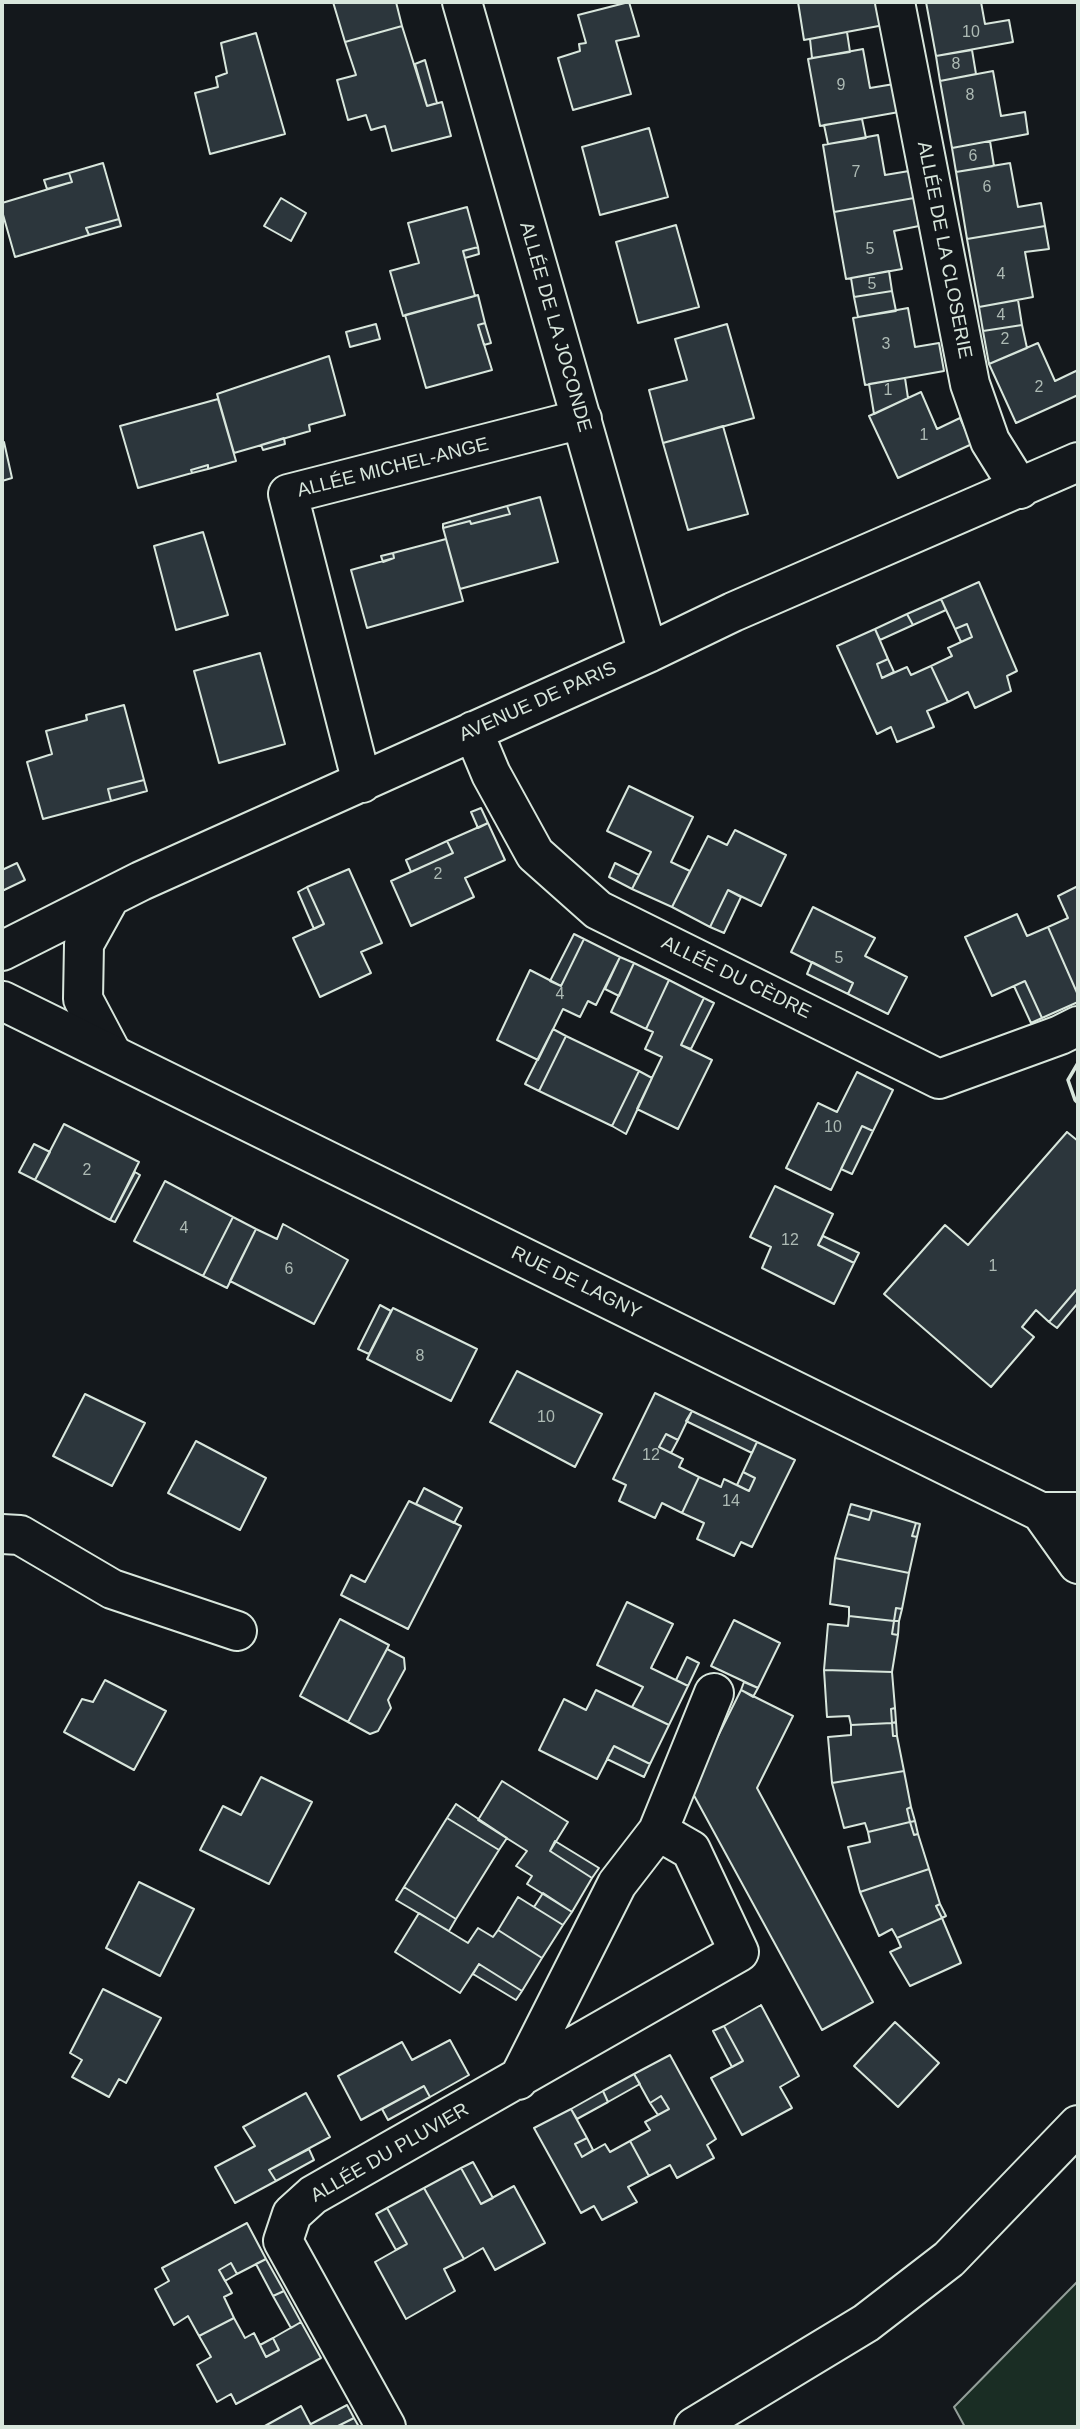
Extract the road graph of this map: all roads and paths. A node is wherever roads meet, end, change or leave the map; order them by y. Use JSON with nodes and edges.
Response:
{"nodes":[{"id":1,"x":462,"y":2,"type":"edge"},
{"id":2,"x":895,"y":2,"type":"edge"},
{"id":3,"x":582,"y":419,"type":"junction"},
{"id":4,"x":1078,"y":462,"type":"edge"},
{"id":5,"x":1020,"y":489,"type":"junction"},
{"id":6,"x":649,"y":653,"type":"junction"},
{"id":7,"x":473,"y":731,"type":"junction"},
{"id":8,"x":362,"y":783,"type":"junction"},
{"id":9,"x":110,"y":897,"type":"junction"},
{"id":10,"x":2,"y":951,"type":"edge"},
{"id":11,"x":2,"y":1000,"type":"edge"},
{"id":12,"x":1078,"y":1026,"type":"edge"},
{"id":13,"x":111,"y":1052,"type":"junction"},
{"id":14,"x":1060,"y":1512,"type":"edge"},
{"id":15,"x":2,"y":1534,"type":"edge"},
{"id":16,"x":1078,"y":1564,"type":"edge"},
{"id":17,"x":237,"y":1631,"type":"dead end"},
{"id":18,"x":714,"y":1693,"type":"dead end"},
{"id":19,"x":658,"y":1831,"type":"junction"},
{"id":20,"x":518,"y":2080,"type":"junction"},
{"id":21,"x":1078,"y":2125,"type":"edge"},
{"id":22,"x":386,"y":2427,"type":"edge"},
{"id":23,"x":694,"y":2427,"type":"edge"}],
"edges":[{"from":1,"to":3,"type":"street","name":"ALLÉE DE LA JOCONDE"},
{"from":2,"to":5,"type":"street","name":"ALLÉE DE LA CLOSERIE"},
{"from":3,"to":6,"type":"street","name":"ALLÉE DE LA JOCONDE"},
{"from":3,"to":8,"type":"street","name":"ALLÉE MICHEL-ANGE"},
{"from":4,"to":5,"type":"street","name":"AVENUE DE PARIS"},
{"from":5,"to":6,"type":"street","name":"AVENUE DE PARIS"},
{"from":6,"to":7,"type":"street","name":"AVENUE DE PARIS"},
{"from":7,"to":8,"type":"street","name":"AVENUE DE PARIS"},
{"from":7,"to":12,"type":"street","name":"ALLÉE DU CÈDRE"},
{"from":8,"to":9,"type":"street","name":"AVENUE DE PARIS"},
{"from":9,"to":10,"type":"street","name":"AVENUE DE PARIS"},
{"from":9,"to":13,"type":"street"},
{"from":11,"to":13,"type":"street","name":"RUE DE LAGNY"},
{"from":13,"to":14,"type":"street","name":"RUE DE LAGNY"},
{"from":14,"to":16,"type":"street","name":"RUE DE LAGNY"},
{"from":15,"to":17,"type":"street"},
{"from":18,"to":19,"type":"street"},
{"from":19,"to":20,"type":"street"},
{"from":19,"to":20,"type":"street","name":"ALLÉE DU PLUVIER"},
{"from":20,"to":22,"type":"street","name":"ALLÉE DU PLUVIER"},
{"from":21,"to":23,"type":"street"}]}
